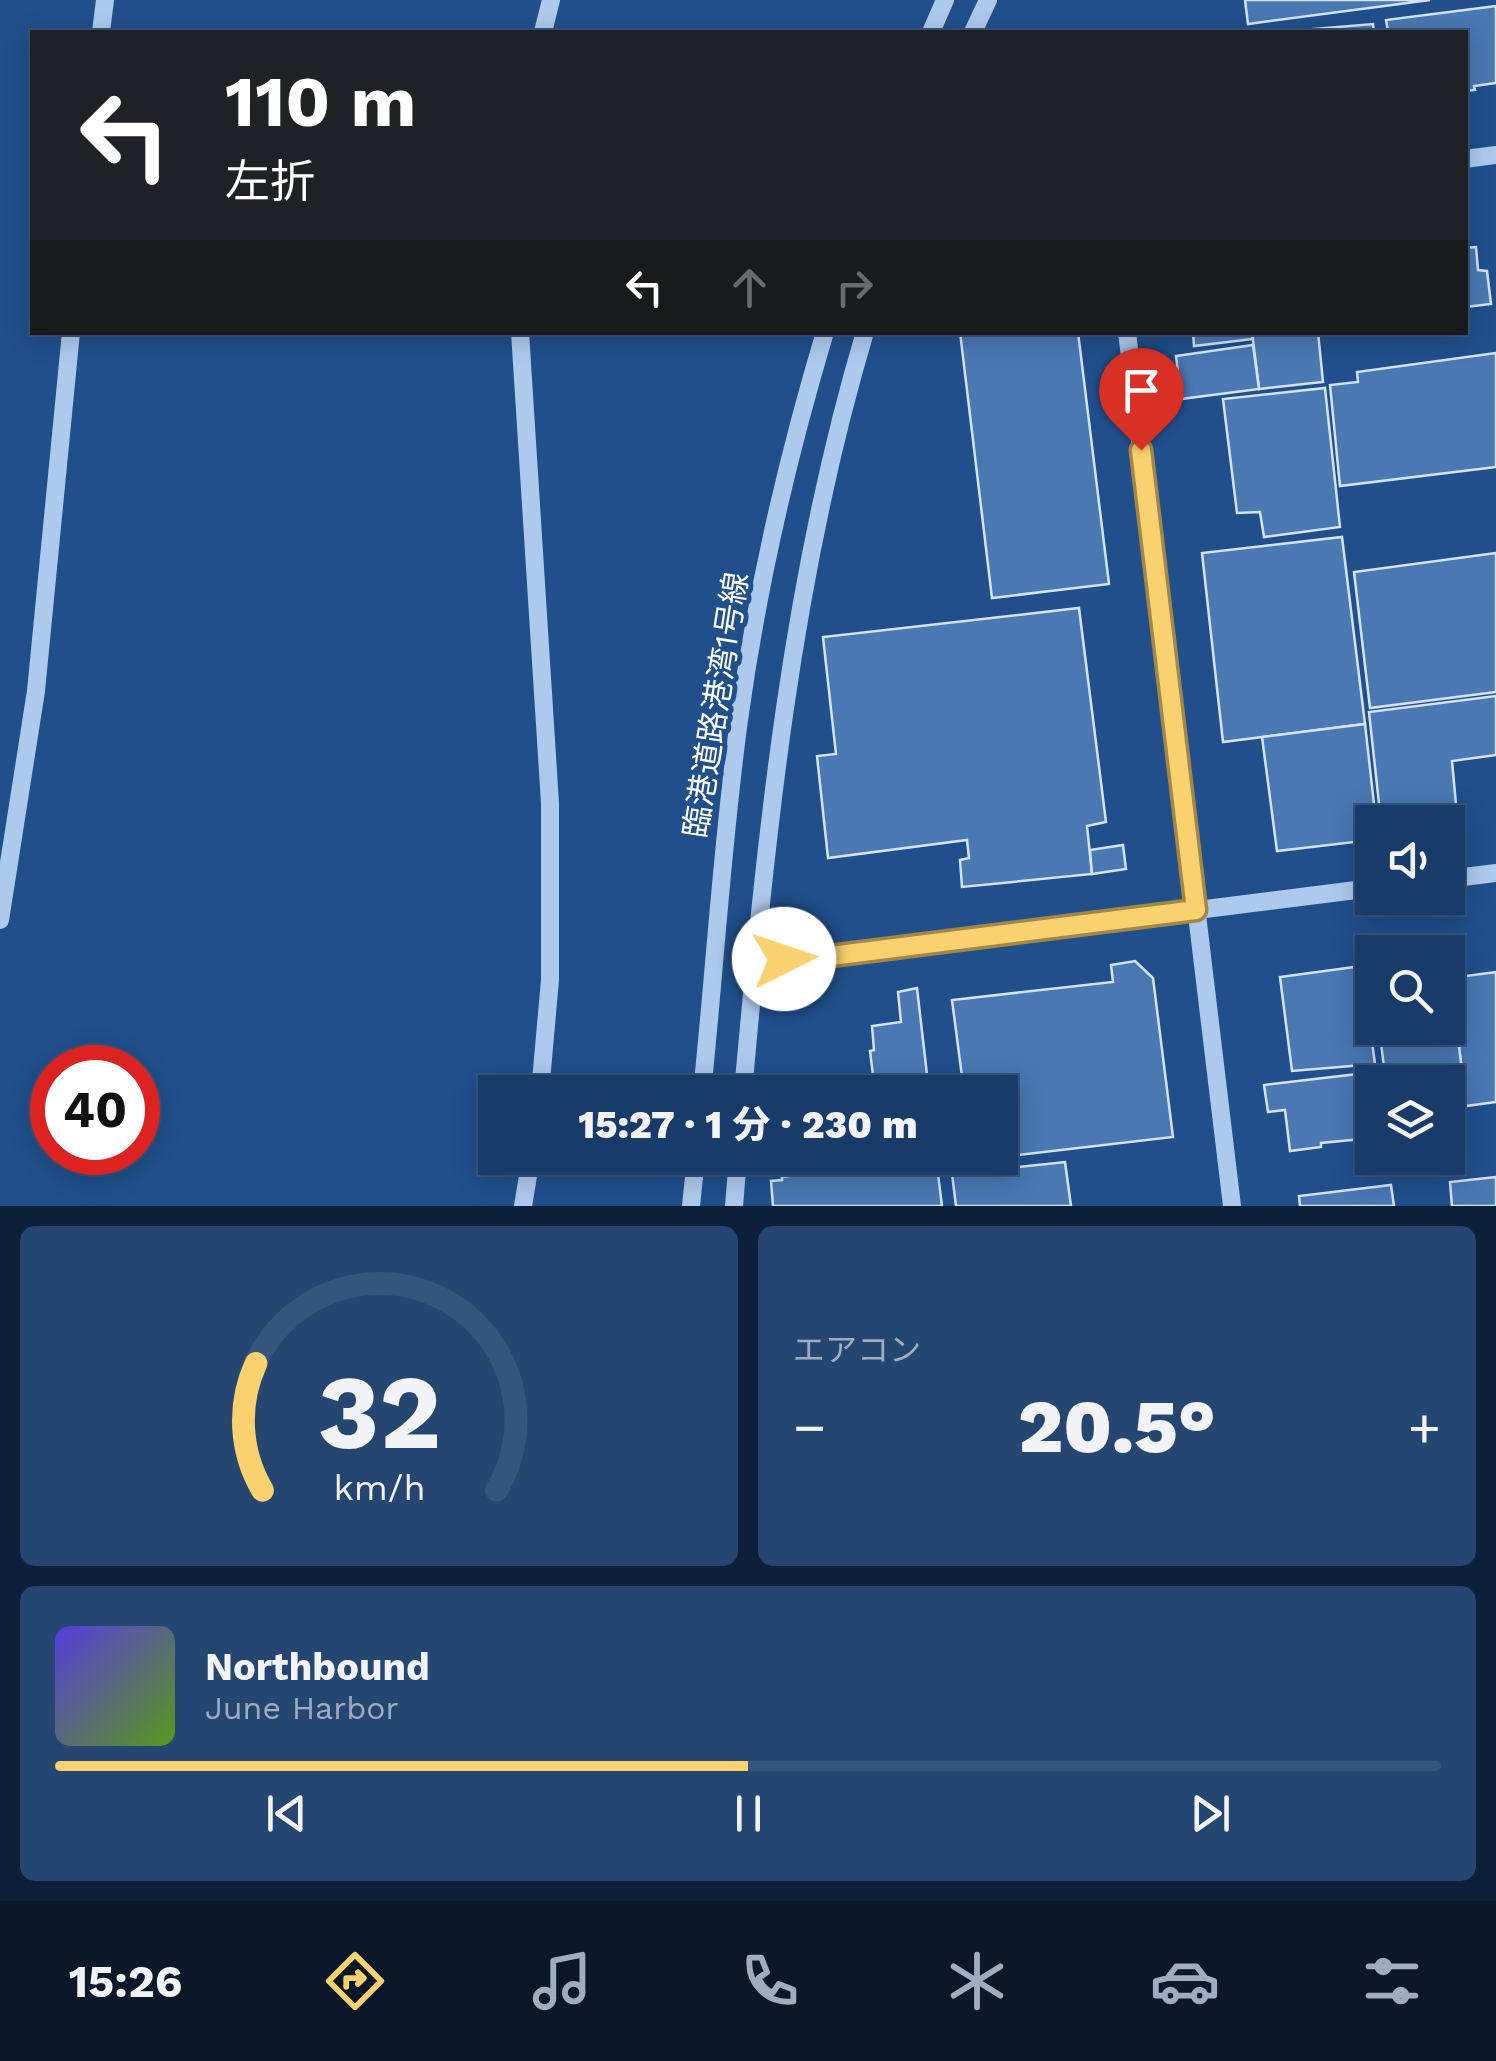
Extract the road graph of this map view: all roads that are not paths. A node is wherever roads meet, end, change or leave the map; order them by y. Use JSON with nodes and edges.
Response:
{"nodes":[{"id":1,"x":105,"y":0,"type":"edge"},
{"id":2,"x":551,"y":0,"type":"edge"},
{"id":3,"x":945,"y":0,"type":"edge"},
{"id":4,"x":988,"y":0,"type":"edge"},
{"id":5,"x":101,"y":30,"type":"edge"},
{"id":6,"x":544,"y":30,"type":"edge"},
{"id":7,"x":932,"y":30,"type":"edge"},
{"id":8,"x":975,"y":30,"type":"edge"},
{"id":9,"x":1496,"y":155,"type":"edge"},
{"id":10,"x":1468,"y":159,"type":"edge"},
{"id":11,"x":71,"y":335,"type":"edge"},
{"id":12,"x":520,"y":335,"type":"edge"},
{"id":13,"x":824,"y":335,"type":"edge"},
{"id":14,"x":864,"y":335,"type":"edge"},
{"id":15,"x":1127,"y":335,"type":"edge"},
{"id":16,"x":1496,"y":873,"type":"edge"},
{"id":17,"x":1465,"y":877,"type":"edge"},
{"id":18,"x":1355,"y":890,"type":"edge"},
{"id":19,"x":1196,"y":910,"type":"junction"},
{"id":20,"x":0,"y":920,"type":"edge"},
{"id":21,"x":755,"y":956,"type":"junction"},
{"id":22,"x":542,"y":1075,"type":"edge"},
{"id":23,"x":703,"y":1075,"type":"edge"},
{"id":24,"x":744,"y":1075,"type":"edge"},
{"id":25,"x":528,"y":1175,"type":"edge"},
{"id":26,"x":695,"y":1175,"type":"edge"},
{"id":27,"x":737,"y":1175,"type":"edge"},
{"id":28,"x":523,"y":1206,"type":"edge"},
{"id":29,"x":692,"y":1206,"type":"edge"},
{"id":30,"x":734,"y":1206,"type":"edge"},
{"id":31,"x":1232,"y":1206,"type":"edge"}],
"edges":[{"from":1,"to":5,"type":"street"},
{"from":2,"to":6,"type":"street"},
{"from":3,"to":7,"type":"street"},
{"from":4,"to":8,"type":"street"},
{"from":9,"to":10,"type":"street"},
{"from":11,"to":20,"type":"street"},
{"from":12,"to":22,"type":"street"},
{"from":13,"to":23,"type":"street","name":"臨港道路港湾1号線"},
{"from":14,"to":21,"type":"street","name":"臨港道路港湾1号線"},
{"from":15,"to":19,"type":"street"},
{"from":16,"to":17,"type":"street"},
{"from":18,"to":19,"type":"street"},
{"from":19,"to":21,"type":"street"},
{"from":19,"to":31,"type":"street"},
{"from":21,"to":24,"type":"street","name":"臨港道路港湾1号線"},
{"from":25,"to":28,"type":"street"},
{"from":26,"to":29,"type":"street"},
{"from":27,"to":30,"type":"street"}]}
